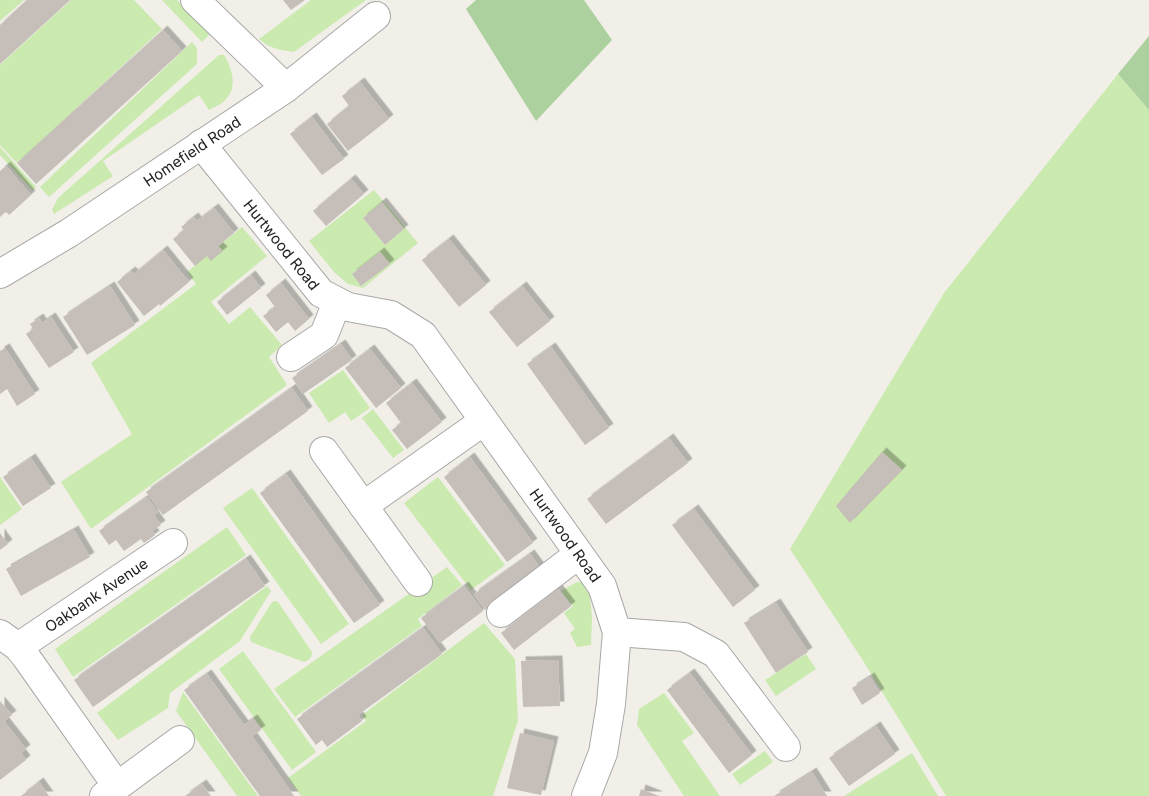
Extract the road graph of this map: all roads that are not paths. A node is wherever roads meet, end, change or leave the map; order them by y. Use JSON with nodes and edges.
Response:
{"nodes":[{"id":1,"x":196,"y":0,"type":"edge"},
{"id":2,"x":376,"y":16,"type":"dead end"},
{"id":3,"x":286,"y":88,"type":"junction"},
{"id":4,"x":200,"y":144,"type":"junction"},
{"id":5,"x":0,"y":274,"type":"edge"},
{"id":6,"x":337,"y":302,"type":"junction"},
{"id":7,"x":291,"y":357,"type":"dead end"},
{"id":8,"x":484,"y":421,"type":"junction"},
{"id":9,"x":324,"y":451,"type":"dead end"},
{"id":10,"x":363,"y":506,"type":"junction"},
{"id":11,"x":173,"y":543,"type":"dead end"},
{"id":12,"x":579,"y":554,"type":"junction"},
{"id":13,"x":418,"y":582,"type":"dead end"},
{"id":14,"x":501,"y":613,"type":"dead end"},
{"id":15,"x":617,"y":632,"type":"junction"},
{"id":16,"x":9,"y":640,"type":"edge"},
{"id":17,"x":180,"y":740,"type":"dead end"},
{"id":18,"x":786,"y":747,"type":"dead end"},
{"id":19,"x":110,"y":791,"type":"edge"},
{"id":20,"x":586,"y":796,"type":"edge"}],
"edges":[{"from":1,"to":3,"type":"street"},
{"from":2,"to":3,"type":"street","name":"Homefield Road"},
{"from":3,"to":4,"type":"street","name":"Homefield Road"},
{"from":4,"to":5,"type":"street","name":"Homefield Road"},
{"from":4,"to":6,"type":"street","name":"Hurtwood Road"},
{"from":6,"to":7,"type":"street"},
{"from":6,"to":8,"type":"street","name":"Hurtwood Road"},
{"from":8,"to":10,"type":"street"},
{"from":8,"to":12,"type":"street","name":"Hurtwood Road"},
{"from":9,"to":10,"type":"street"},
{"from":10,"to":13,"type":"street"},
{"from":11,"to":16,"type":"street","name":"Oakbank Avenue"},
{"from":12,"to":14,"type":"street"},
{"from":12,"to":15,"type":"street","name":"Hurtwood Road"},
{"from":15,"to":18,"type":"street"},
{"from":15,"to":20,"type":"street","name":"Hurtwood Road"},
{"from":16,"to":19,"type":"street","name":"Oakbank Avenue"},
{"from":17,"to":19,"type":"street","name":"Oakbank Avenue"}]}
